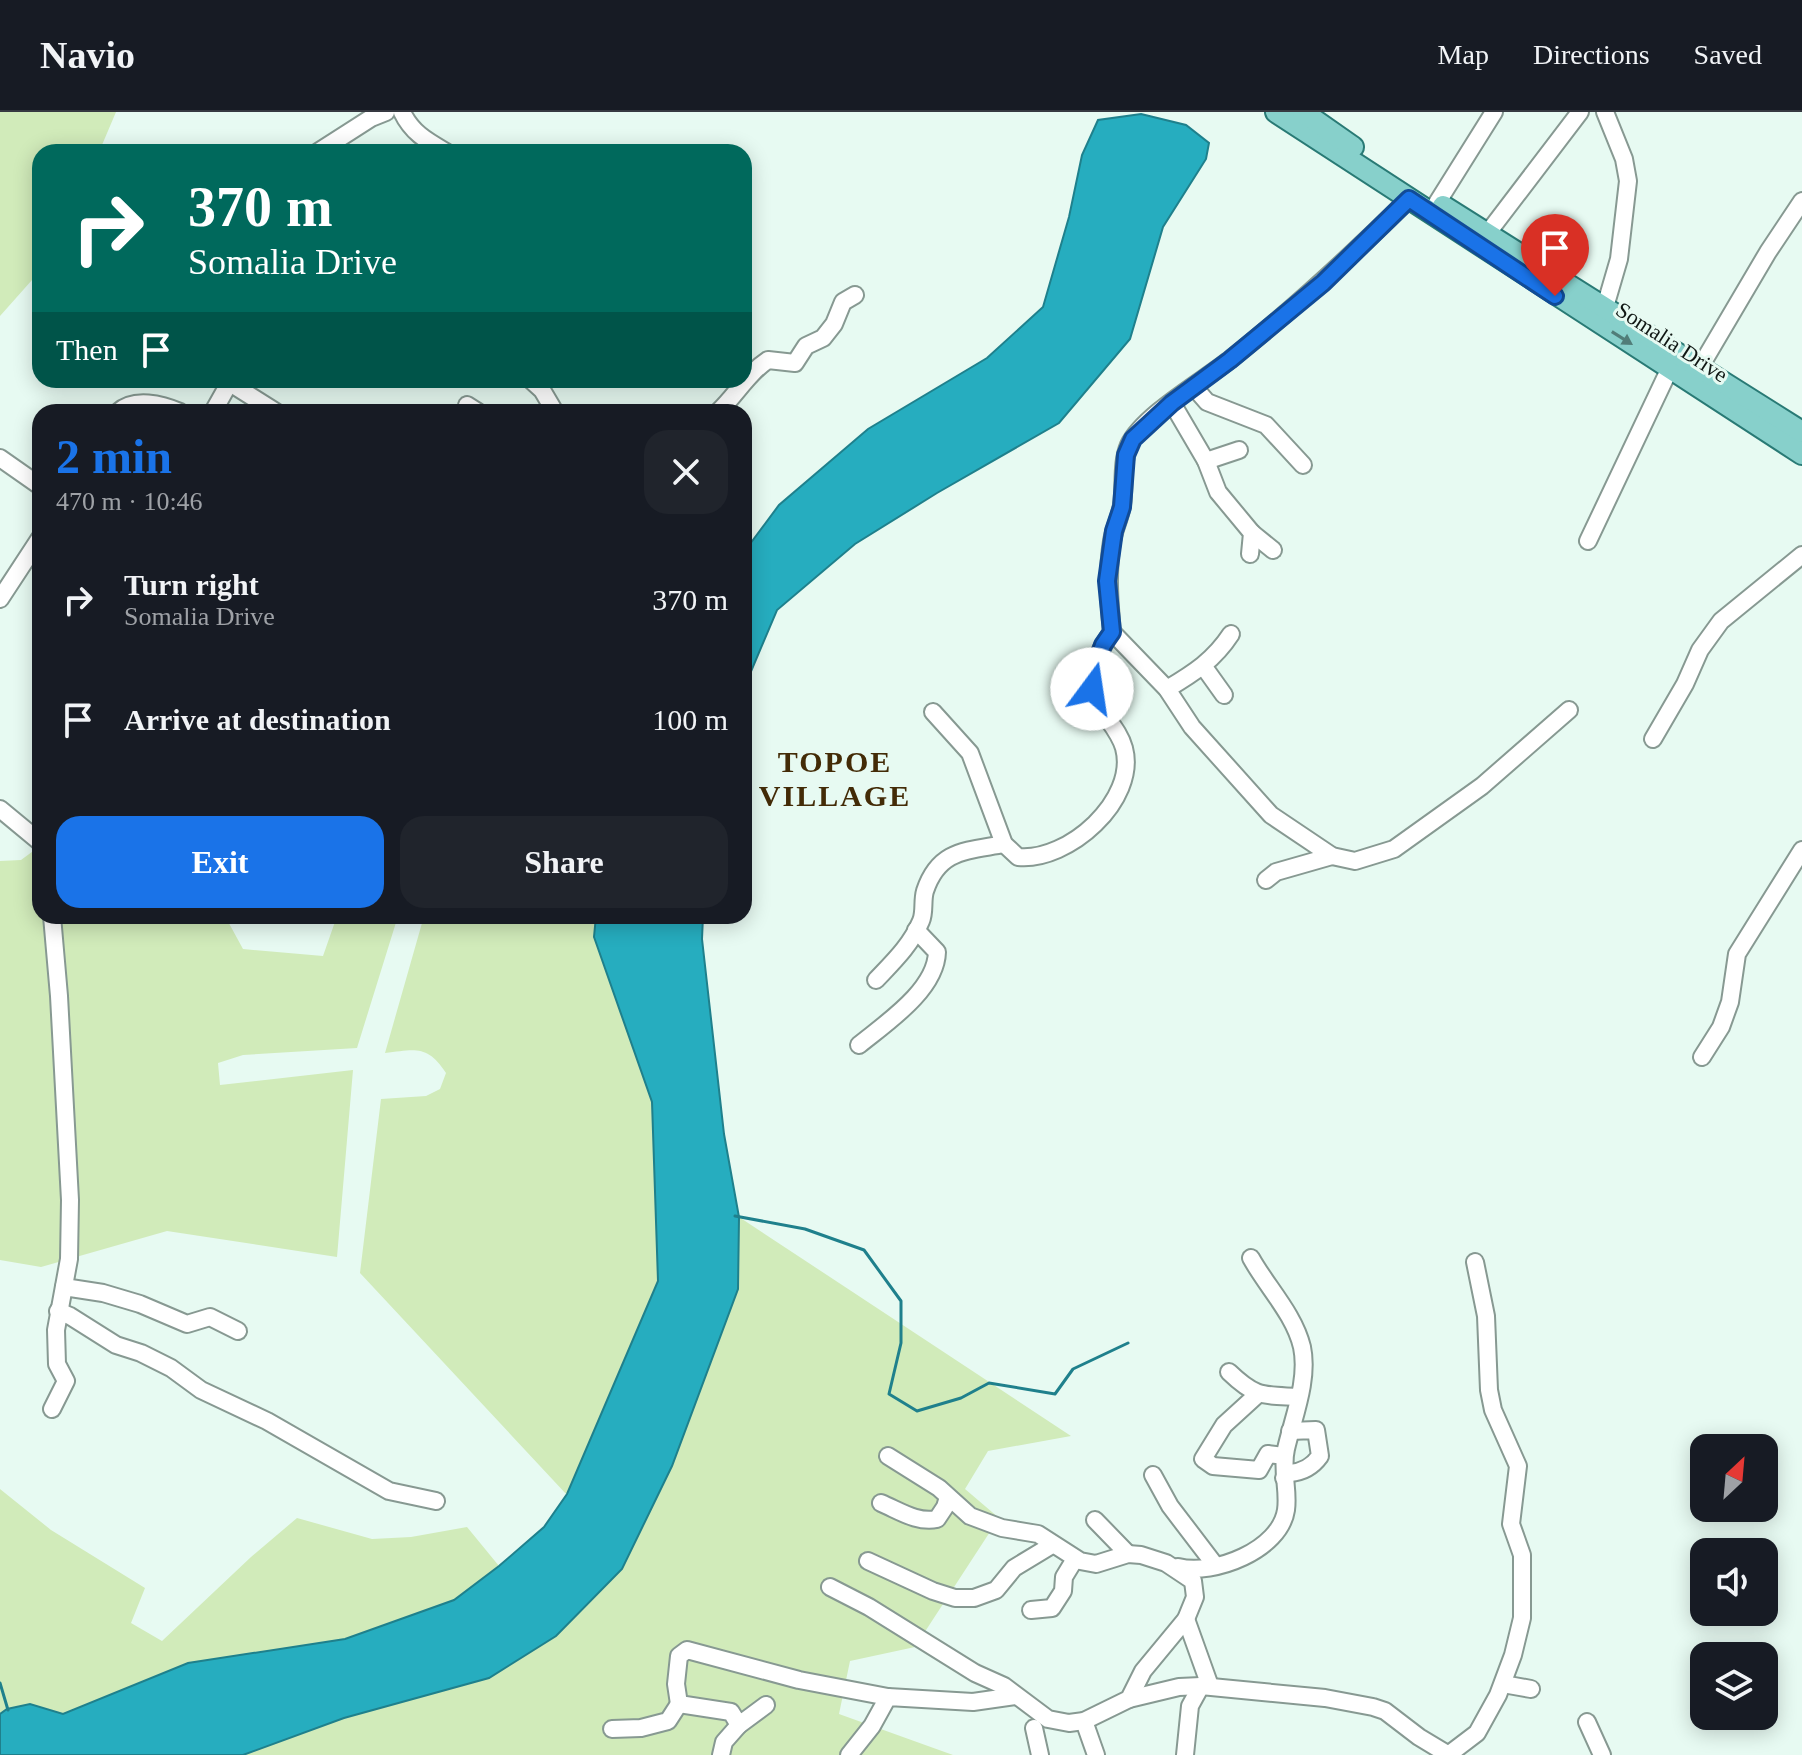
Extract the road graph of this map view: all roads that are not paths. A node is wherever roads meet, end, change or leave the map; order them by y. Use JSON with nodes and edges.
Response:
{"nodes":[{"id":1,"x":386,"y":112,"type":"edge"},
{"id":2,"x":402,"y":112,"type":"edge"},
{"id":3,"x":1276,"y":112,"type":"edge"},
{"id":4,"x":1303,"y":112,"type":"edge"},
{"id":5,"x":1494,"y":112,"type":"edge"},
{"id":6,"x":1580,"y":112,"type":"edge"},
{"id":7,"x":1605,"y":112,"type":"edge"},
{"id":8,"x":330,"y":144,"type":"edge"},
{"id":9,"x":432,"y":144,"type":"edge"},
{"id":10,"x":1409,"y":199,"type":"junction"},
{"id":11,"x":1802,"y":201,"type":"edge"},
{"id":12,"x":1437,"y":203,"type":"junction"},
{"id":13,"x":1487,"y":234,"type":"junction"},
{"id":14,"x":855,"y":295,"type":"dead end"},
{"id":15,"x":1605,"y":307,"type":"junction"},
{"id":16,"x":1670,"y":368,"type":"junction"},
{"id":17,"x":1699,"y":369,"type":"junction"},
{"id":18,"x":752,"y":371,"type":"edge"},
{"id":19,"x":1194,"y":387,"type":"junction"},
{"id":20,"x":239,"y":388,"type":"edge"},
{"id":21,"x":740,"y":388,"type":"edge"},
{"id":22,"x":1172,"y":403,"type":"junction"},
{"id":23,"x":264,"y":404,"type":"edge"},
{"id":24,"x":726,"y":404,"type":"edge"},
{"id":25,"x":1802,"y":432,"type":"edge"},
{"id":26,"x":1239,"y":450,"type":"dead end"},
{"id":27,"x":1802,"y":454,"type":"edge"},
{"id":28,"x":0,"y":458,"type":"edge"},
{"id":29,"x":1206,"y":461,"type":"junction"},
{"id":30,"x":1303,"y":465,"type":"dead end"},
{"id":31,"x":32,"y":480,"type":"edge"},
{"id":32,"x":1252,"y":533,"type":"junction"},
{"id":33,"x":1588,"y":541,"type":"dead end"},
{"id":34,"x":32,"y":550,"type":"edge"},
{"id":35,"x":1273,"y":550,"type":"dead end"},
{"id":36,"x":1250,"y":554,"type":"dead end"},
{"id":37,"x":1802,"y":555,"type":"edge"},
{"id":38,"x":0,"y":599,"type":"edge"},
{"id":39,"x":1112,"y":632,"type":"junction"},
{"id":40,"x":1231,"y":634,"type":"dead end"},
{"id":41,"x":1204,"y":667,"type":"junction"},
{"id":42,"x":1167,"y":689,"type":"junction"},
{"id":43,"x":1224,"y":695,"type":"dead end"},
{"id":44,"x":1569,"y":710,"type":"dead end"},
{"id":45,"x":933,"y":712,"type":"dead end"},
{"id":46,"x":1653,"y":739,"type":"dead end"},
{"id":47,"x":0,"y":809,"type":"edge"},
{"id":48,"x":32,"y":835,"type":"edge"},
{"id":49,"x":1004,"y":844,"type":"junction"},
{"id":50,"x":1802,"y":850,"type":"edge"},
{"id":51,"x":1332,"y":856,"type":"junction"},
{"id":52,"x":1266,"y":880,"type":"dead end"},
{"id":53,"x":53,"y":924,"type":"edge"},
{"id":54,"x":916,"y":930,"type":"junction"},
{"id":55,"x":876,"y":980,"type":"dead end"},
{"id":56,"x":859,"y":1045,"type":"dead end"},
{"id":57,"x":1702,"y":1057,"type":"dead end"},
{"id":58,"x":1251,"y":1258,"type":"dead end"},
{"id":59,"x":1475,"y":1262,"type":"dead end"},
{"id":60,"x":64,"y":1287,"type":"junction"},
{"id":61,"x":58,"y":1311,"type":"junction"},
{"id":62,"x":238,"y":1331,"type":"dead end"},
{"id":63,"x":1229,"y":1372,"type":"dead end"},
{"id":64,"x":1258,"y":1394,"type":"junction"},
{"id":65,"x":1298,"y":1397,"type":"junction"},
{"id":66,"x":52,"y":1409,"type":"dead end"},
{"id":67,"x":1290,"y":1431,"type":"junction"},
{"id":68,"x":888,"y":1456,"type":"dead end"},
{"id":69,"x":1284,"y":1456,"type":"junction"},
{"id":70,"x":1153,"y":1475,"type":"dead end"},
{"id":71,"x":1284,"y":1478,"type":"junction"},
{"id":72,"x":948,"y":1497,"type":"junction"},
{"id":73,"x":436,"y":1501,"type":"dead end"},
{"id":74,"x":881,"y":1503,"type":"dead end"},
{"id":75,"x":1030,"y":1517,"type":"dead end"},
{"id":76,"x":1095,"y":1520,"type":"dead end"},
{"id":77,"x":1038,"y":1534,"type":"junction"},
{"id":78,"x":1052,"y":1545,"type":"junction"},
{"id":79,"x":1128,"y":1554,"type":"junction"},
{"id":80,"x":1075,"y":1559,"type":"junction"},
{"id":81,"x":868,"y":1561,"type":"dead end"},
{"id":82,"x":1166,"y":1563,"type":"junction"},
{"id":83,"x":1211,"y":1567,"type":"junction"},
{"id":84,"x":830,"y":1587,"type":"dead end"},
{"id":85,"x":1195,"y":1597,"type":"junction"},
{"id":86,"x":1031,"y":1610,"type":"dead end"},
{"id":87,"x":1186,"y":1619,"type":"junction"},
{"id":88,"x":1503,"y":1684,"type":"junction"},
{"id":89,"x":1205,"y":1686,"type":"junction"},
{"id":90,"x":1531,"y":1689,"type":"dead end"},
{"id":91,"x":1015,"y":1696,"type":"junction"},
{"id":92,"x":888,"y":1697,"type":"junction"},
{"id":93,"x":1129,"y":1699,"type":"junction"},
{"id":94,"x":679,"y":1704,"type":"junction"},
{"id":95,"x":766,"y":1705,"type":"dead end"},
{"id":96,"x":1084,"y":1721,"type":"junction"},
{"id":97,"x":1587,"y":1722,"type":"dead end"},
{"id":98,"x":739,"y":1725,"type":"junction"},
{"id":99,"x":1034,"y":1728,"type":"dead end"},
{"id":100,"x":612,"y":1729,"type":"dead end"},
{"id":101,"x":721,"y":1755,"type":"edge"},
{"id":102,"x":849,"y":1755,"type":"edge"},
{"id":103,"x":1040,"y":1755,"type":"edge"},
{"id":104,"x":1096,"y":1755,"type":"edge"},
{"id":105,"x":1185,"y":1755,"type":"edge"},
{"id":106,"x":1449,"y":1755,"type":"edge"},
{"id":107,"x":1602,"y":1755,"type":"edge"}],
"edges":[{"from":1,"to":8,"type":"street"},
{"from":2,"to":9,"type":"street"},
{"from":3,"to":10,"type":"main road","name":"Somalia Drive"},
{"from":4,"to":12,"type":"main road","name":"Somalia Drive"},
{"from":5,"to":12,"type":"street"},
{"from":6,"to":13,"type":"street"},
{"from":7,"to":15,"type":"street"},
{"from":10,"to":16,"type":"main road","name":"Somalia Drive","one_way":true},
{"from":10,"to":19,"type":"street"},
{"from":11,"to":17,"type":"street"},
{"from":12,"to":13,"type":"main road","name":"Somalia Drive"},
{"from":13,"to":15,"type":"main road","name":"Somalia Drive"},
{"from":14,"to":18,"type":"street"},
{"from":15,"to":17,"type":"main road","name":"Somalia Drive"},
{"from":16,"to":27,"type":"main road","name":"Somalia Drive"},
{"from":16,"to":33,"type":"street"},
{"from":17,"to":25,"type":"main road","name":"Somalia Drive"},
{"from":19,"to":22,"type":"street"},
{"from":19,"to":30,"type":"street"},
{"from":20,"to":23,"type":"street"},
{"from":21,"to":24,"type":"street"},
{"from":22,"to":29,"type":"street"},
{"from":22,"to":39,"type":"street"},
{"from":26,"to":29,"type":"street"},
{"from":28,"to":31,"type":"street"},
{"from":29,"to":32,"type":"street"},
{"from":32,"to":35,"type":"street"},
{"from":32,"to":36,"type":"street"},
{"from":34,"to":38,"type":"street"},
{"from":37,"to":46,"type":"street"},
{"from":39,"to":42,"type":"street"},
{"from":39,"to":49,"type":"street"},
{"from":40,"to":41,"type":"street"},
{"from":41,"to":42,"type":"street"},
{"from":41,"to":43,"type":"street"},
{"from":42,"to":51,"type":"street"},
{"from":44,"to":51,"type":"street"},
{"from":45,"to":49,"type":"street"},
{"from":47,"to":48,"type":"street"},
{"from":49,"to":54,"type":"street"},
{"from":50,"to":57,"type":"street"},
{"from":51,"to":52,"type":"street"},
{"from":53,"to":60,"type":"street"},
{"from":54,"to":55,"type":"street"},
{"from":54,"to":56,"type":"street"},
{"from":58,"to":65,"type":"street"},
{"from":59,"to":88,"type":"street"},
{"from":60,"to":61,"type":"street"},
{"from":60,"to":62,"type":"street"},
{"from":61,"to":66,"type":"street"},
{"from":61,"to":73,"type":"street"},
{"from":63,"to":64,"type":"street"},
{"from":64,"to":65,"type":"street"},
{"from":64,"to":69,"type":"street"},
{"from":65,"to":67,"type":"street"},
{"from":67,"to":69,"type":"street"},
{"from":67,"to":71,"type":"street"},
{"from":68,"to":72,"type":"street"},
{"from":69,"to":71,"type":"street"},
{"from":70,"to":83,"type":"street"},
{"from":71,"to":83,"type":"street"},
{"from":72,"to":74,"type":"street"},
{"from":72,"to":77,"type":"street"},
{"from":75,"to":77,"type":"street"},
{"from":76,"to":79,"type":"street"},
{"from":77,"to":78,"type":"street"},
{"from":78,"to":80,"type":"street"},
{"from":78,"to":81,"type":"street"},
{"from":79,"to":80,"type":"street"},
{"from":79,"to":82,"type":"street"},
{"from":80,"to":86,"type":"street"},
{"from":82,"to":83,"type":"street"},
{"from":82,"to":85,"type":"street"},
{"from":83,"to":85,"type":"street"},
{"from":84,"to":91,"type":"street"},
{"from":85,"to":87,"type":"street"},
{"from":87,"to":89,"type":"street"},
{"from":87,"to":93,"type":"street"},
{"from":88,"to":90,"type":"street"},
{"from":88,"to":106,"type":"street"},
{"from":89,"to":93,"type":"street"},
{"from":89,"to":105,"type":"street"},
{"from":89,"to":106,"type":"street"},
{"from":91,"to":92,"type":"street"},
{"from":91,"to":96,"type":"street"},
{"from":92,"to":94,"type":"street"},
{"from":92,"to":102,"type":"street"},
{"from":93,"to":96,"type":"street"},
{"from":94,"to":98,"type":"street"},
{"from":94,"to":100,"type":"street"},
{"from":95,"to":98,"type":"street"},
{"from":96,"to":104,"type":"street"},
{"from":97,"to":107,"type":"street"},
{"from":98,"to":101,"type":"street"},
{"from":99,"to":103,"type":"street"}]}
